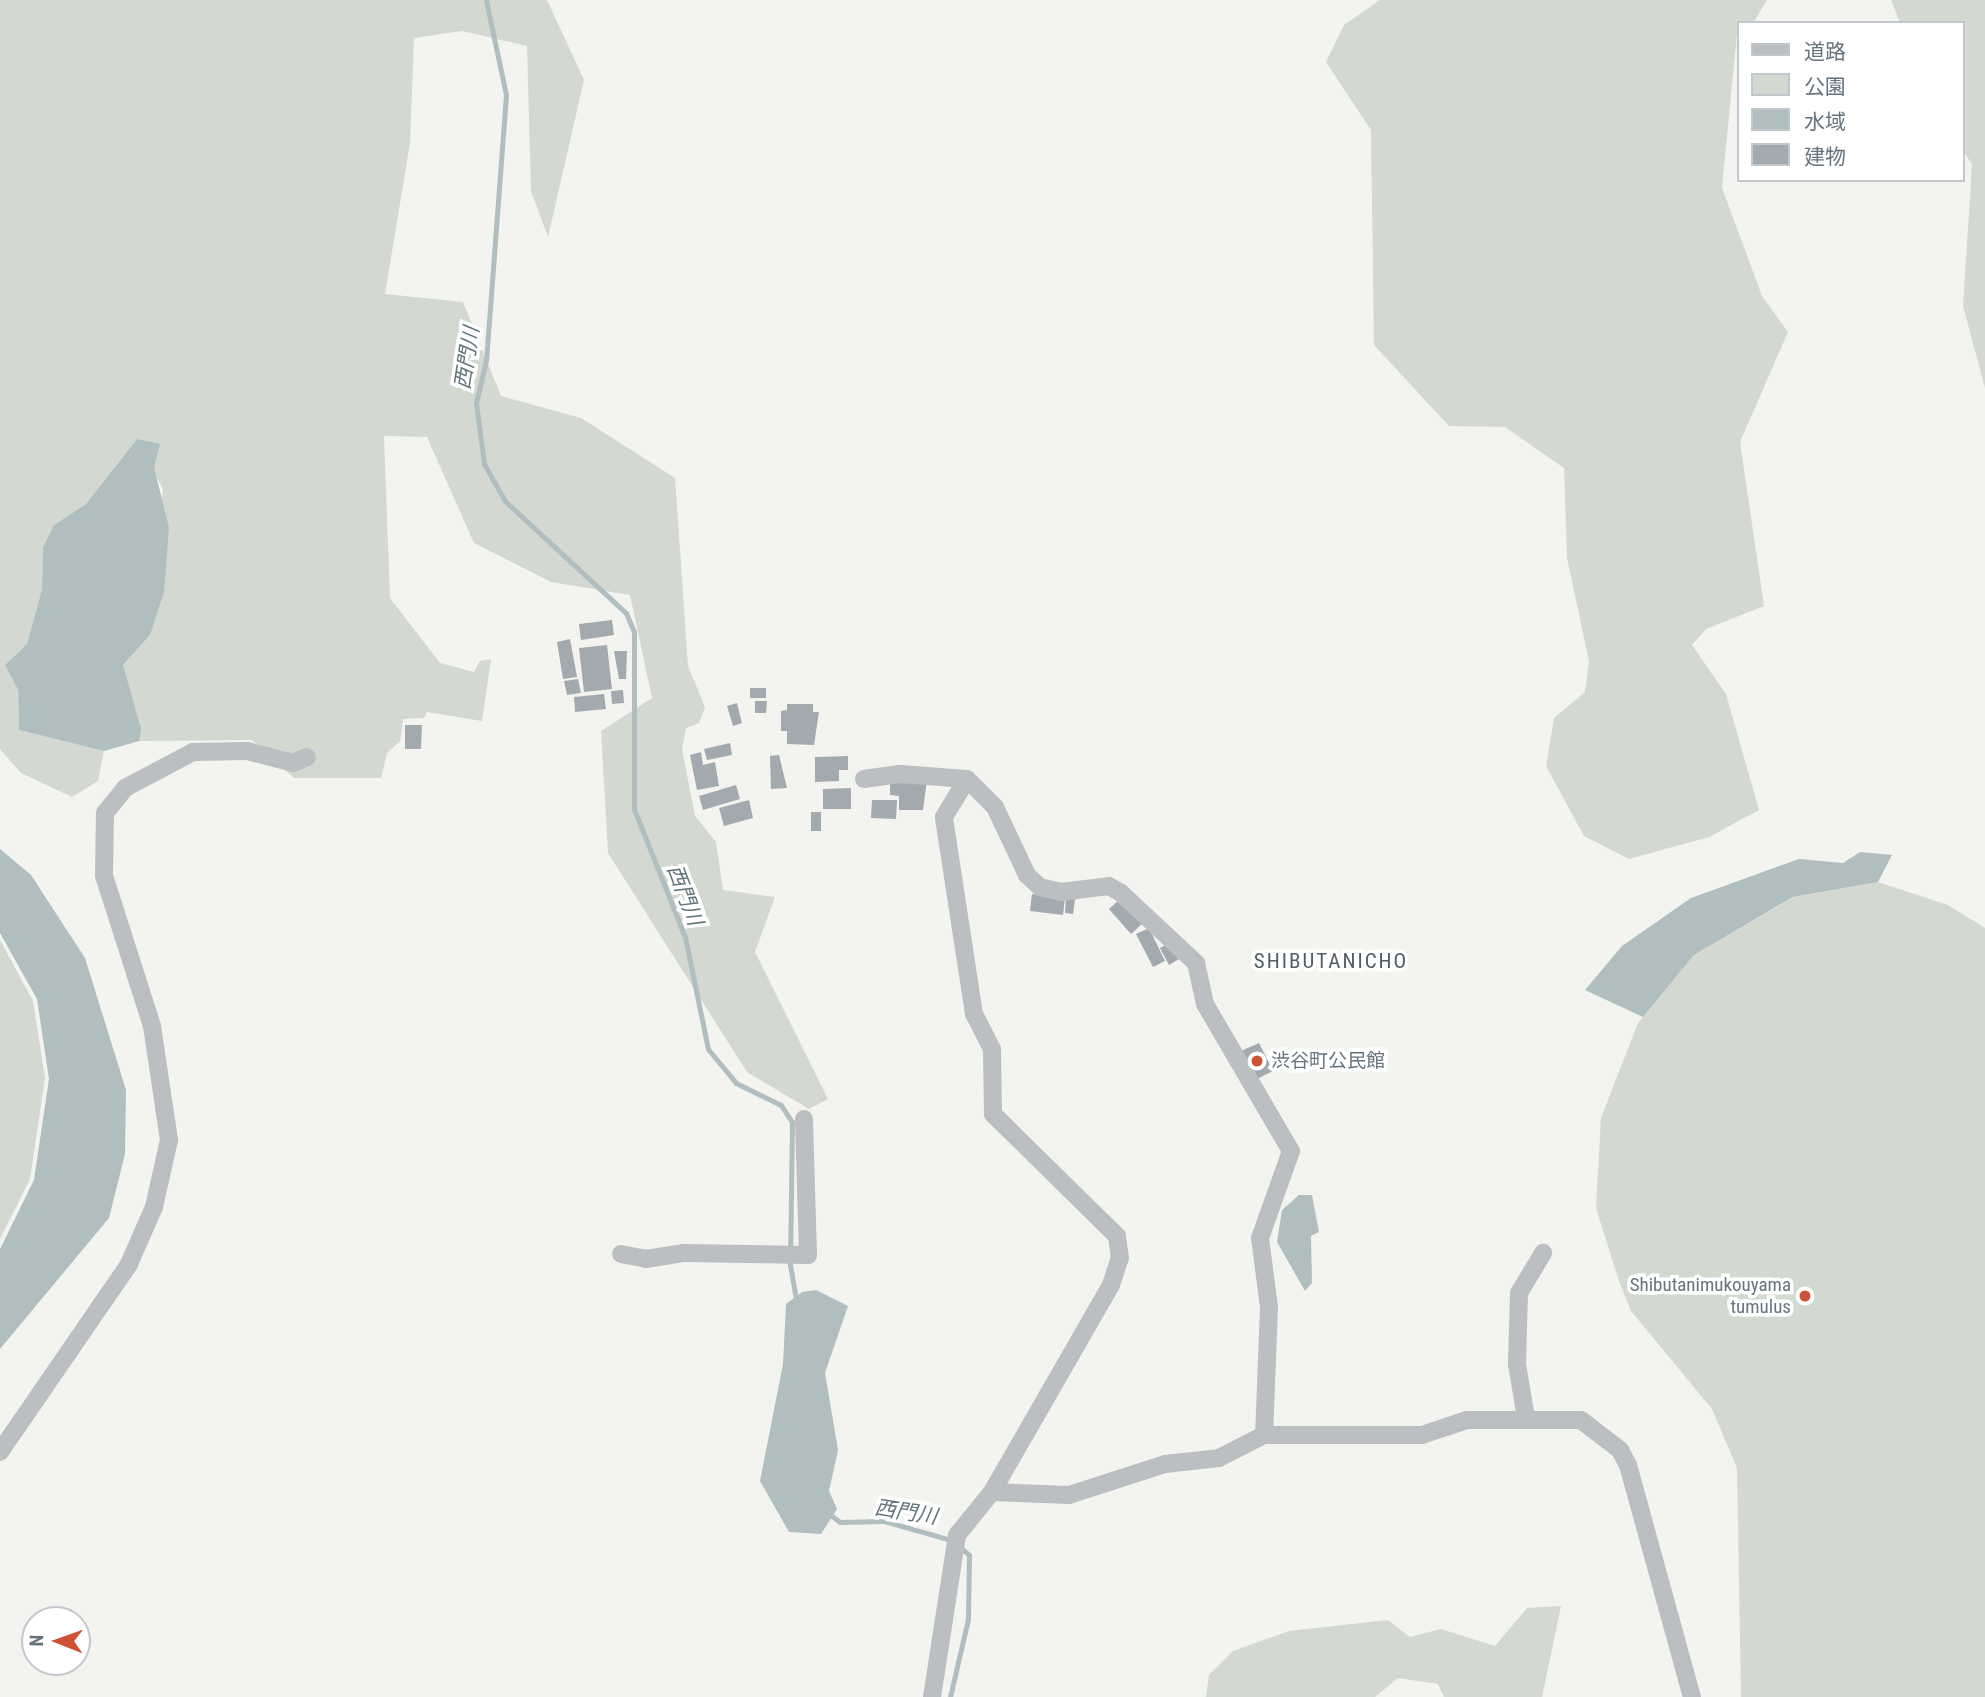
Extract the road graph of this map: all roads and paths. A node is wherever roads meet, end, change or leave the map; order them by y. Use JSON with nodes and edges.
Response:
{"nodes":[{"id":1,"x":307,"y":757,"type":"dead end"},
{"id":2,"x":864,"y":779,"type":"dead end"},
{"id":3,"x":967,"y":779,"type":"junction"},
{"id":4,"x":804,"y":1119,"type":"dead end"},
{"id":5,"x":621,"y":1254,"type":"dead end"},
{"id":6,"x":1543,"y":1254,"type":"dead end"},
{"id":7,"x":1526,"y":1418,"type":"junction"},
{"id":8,"x":1264,"y":1435,"type":"junction"},
{"id":9,"x":0,"y":1452,"type":"edge"},
{"id":10,"x":992,"y":1492,"type":"junction"},
{"id":11,"x":932,"y":1697,"type":"edge"},
{"id":12,"x":1692,"y":1697,"type":"edge"}],
"edges":[{"from":1,"to":9,"type":"street"},
{"from":2,"to":3,"type":"street"},
{"from":3,"to":8,"type":"street"},
{"from":3,"to":10,"type":"street"},
{"from":4,"to":5,"type":"street"},
{"from":6,"to":7,"type":"street"},
{"from":7,"to":8,"type":"street"},
{"from":7,"to":12,"type":"street"},
{"from":8,"to":10,"type":"street"},
{"from":10,"to":11,"type":"street"}]}
